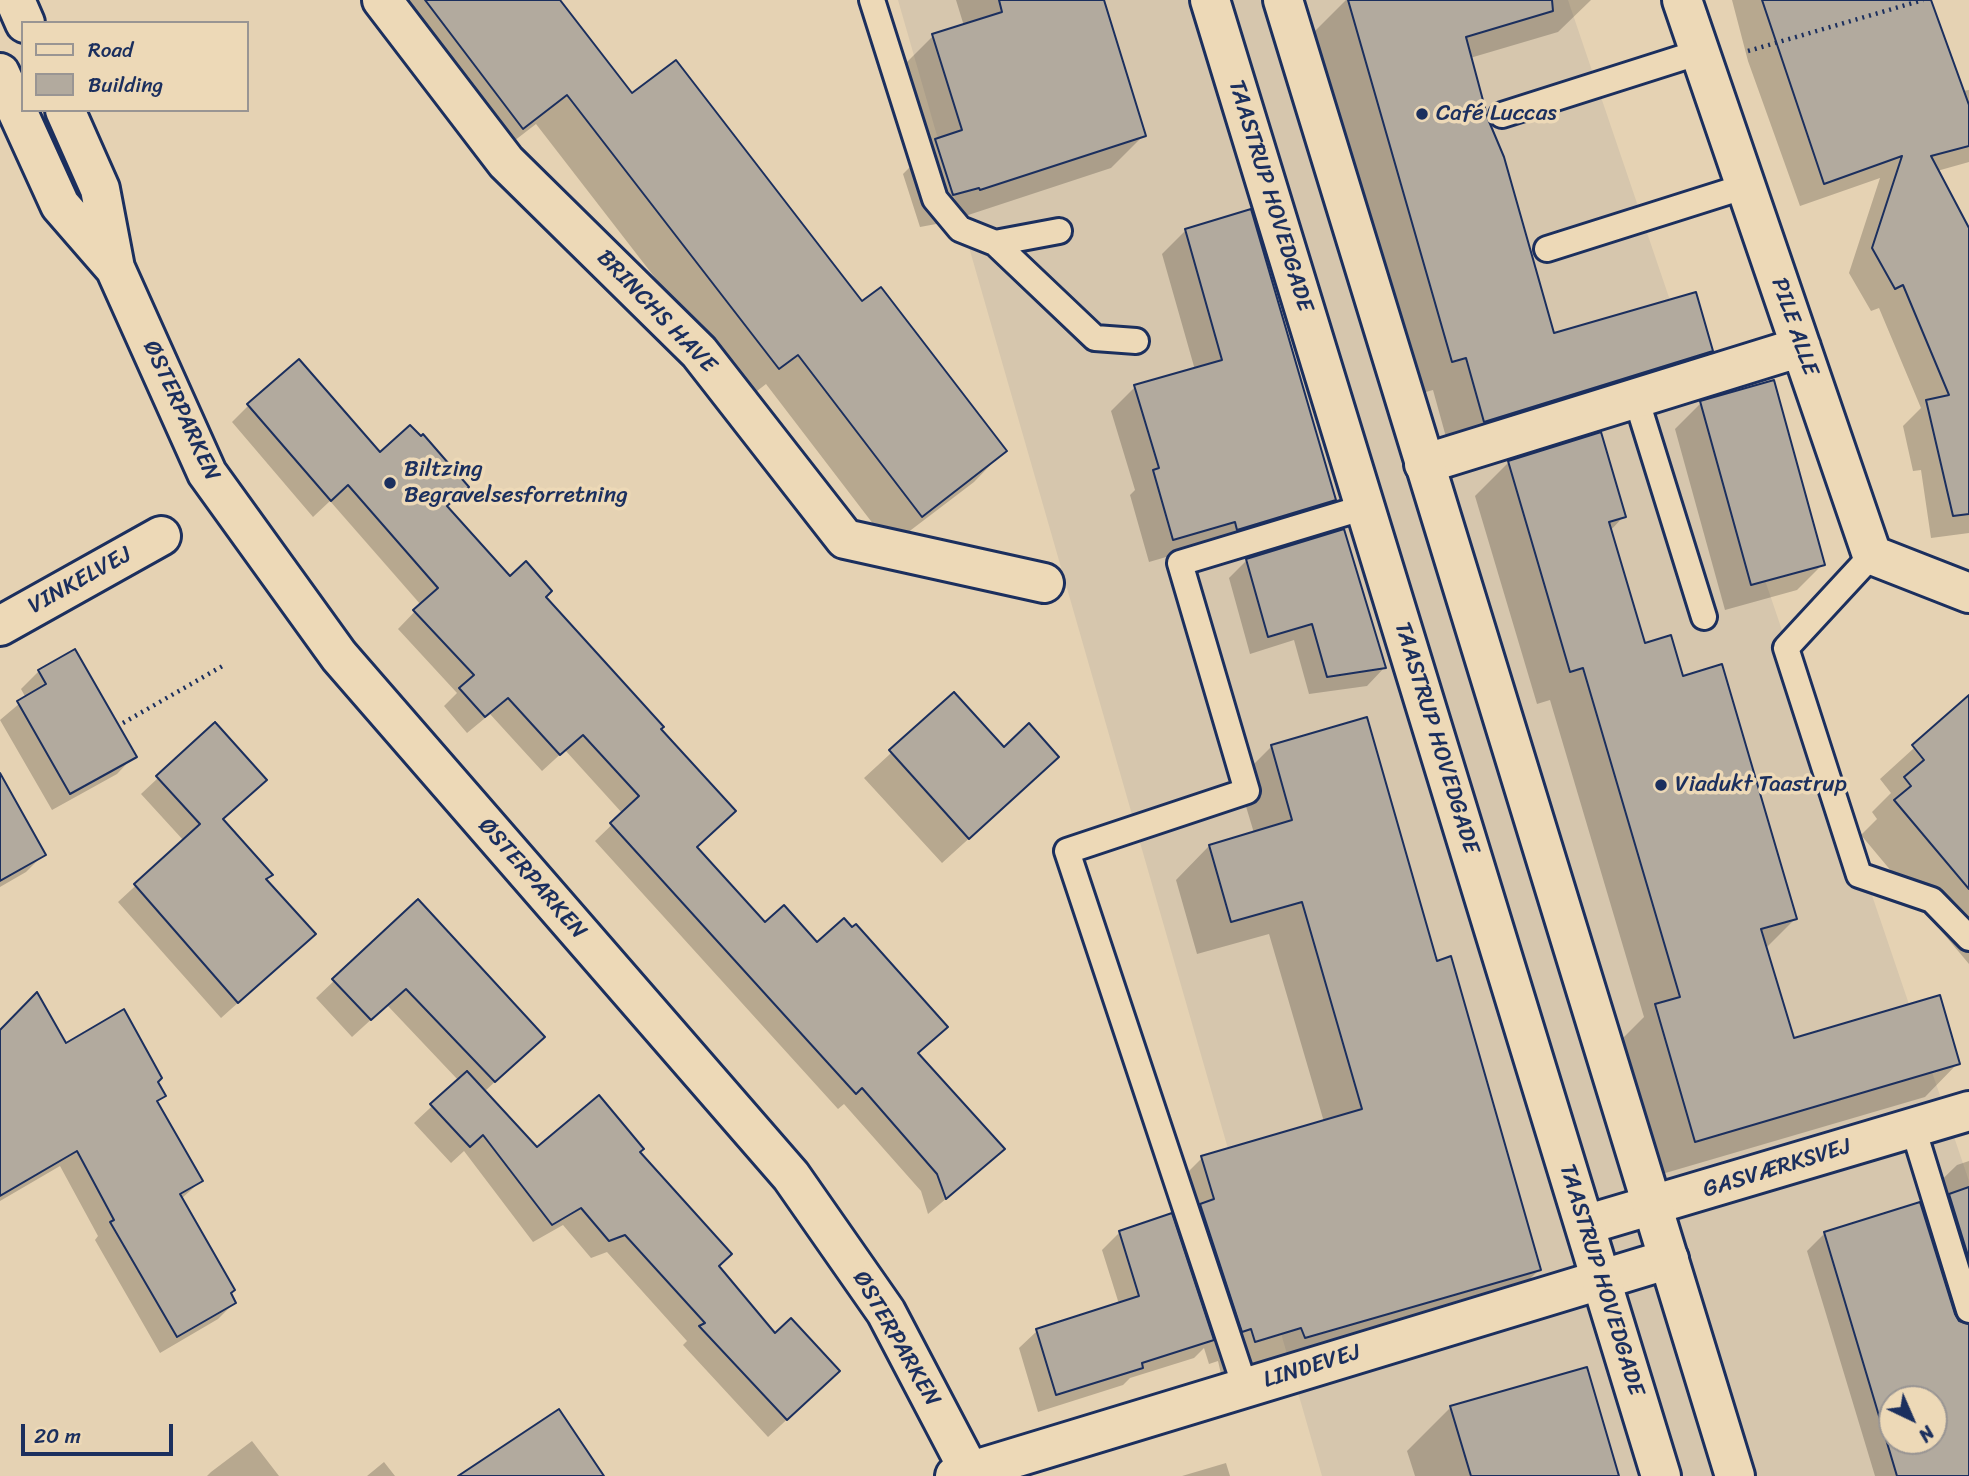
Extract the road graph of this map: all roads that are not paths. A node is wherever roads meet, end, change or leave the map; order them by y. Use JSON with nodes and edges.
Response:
{"nodes":[{"id":1,"x":15,"y":0,"type":"edge"},
{"id":2,"x":382,"y":0,"type":"edge"},
{"id":3,"x":872,"y":0,"type":"edge"},
{"id":4,"x":1210,"y":0,"type":"edge"},
{"id":5,"x":1283,"y":0,"type":"edge"},
{"id":6,"x":1682,"y":0,"type":"edge"},
{"id":7,"x":24,"y":21,"type":"edge"},
{"id":8,"x":1702,"y":58,"type":"junction"},
{"id":9,"x":0,"y":73,"type":"edge"},
{"id":10,"x":66,"y":112,"type":"edge"},
{"id":11,"x":1502,"y":115,"type":"dead end"},
{"id":12,"x":1746,"y":186,"type":"junction"},
{"id":13,"x":1059,"y":231,"type":"dead end"},
{"id":14,"x":995,"y":243,"type":"junction"},
{"id":15,"x":1547,"y":249,"type":"dead end"},
{"id":16,"x":115,"y":268,"type":"junction"},
{"id":17,"x":1136,"y":341,"type":"dead end"},
{"id":18,"x":1801,"y":347,"type":"junction"},
{"id":19,"x":1636,"y":398,"type":"junction"},
{"id":20,"x":1424,"y":464,"type":"junction"},
{"id":21,"x":1365,"y":507,"type":"junction"},
{"id":22,"x":161,"y":536,"type":"dead end"},
{"id":23,"x":1872,"y":555,"type":"junction"},
{"id":24,"x":1044,"y":583,"type":"dead end"},
{"id":25,"x":1969,"y":593,"type":"edge"},
{"id":26,"x":1704,"y":617,"type":"dead end"},
{"id":27,"x":0,"y":626,"type":"edge"},
{"id":28,"x":1969,"y":938,"type":"edge"},
{"id":29,"x":1969,"y":1111,"type":"edge"},
{"id":30,"x":1913,"y":1128,"type":"junction"},
{"id":31,"x":1651,"y":1206,"type":"junction"},
{"id":32,"x":1585,"y":1225,"type":"junction"},
{"id":33,"x":1669,"y":1259,"type":"junction"},
{"id":34,"x":1600,"y":1279,"type":"junction"},
{"id":35,"x":1969,"y":1311,"type":"edge"},
{"id":36,"x":1245,"y":1387,"type":"junction"},
{"id":37,"x":966,"y":1474,"type":"edge"},
{"id":38,"x":1661,"y":1476,"type":"edge"},
{"id":39,"x":1735,"y":1476,"type":"edge"}],
"edges":[{"from":1,"to":7,"type":"street"},
{"from":2,"to":24,"type":"street","name":"BRINCHS HAVE"},
{"from":3,"to":14,"type":"lane"},
{"from":4,"to":21,"type":"street","name":"TAASTRUP HOVEDGADE"},
{"from":5,"to":20,"type":"street"},
{"from":6,"to":8,"type":"street","name":"PILE ALLE"},
{"from":8,"to":11,"type":"lane"},
{"from":8,"to":12,"type":"street","name":"PILE ALLE"},
{"from":9,"to":16,"type":"street","name":"ØSTERPARKEN"},
{"from":10,"to":16,"type":"street","name":"ØSTERPARKEN"},
{"from":12,"to":15,"type":"lane"},
{"from":12,"to":18,"type":"street","name":"PILE ALLE"},
{"from":13,"to":14,"type":"lane"},
{"from":14,"to":17,"type":"lane"},
{"from":16,"to":37,"type":"street","name":"ØSTERPARKEN"},
{"from":18,"to":19,"type":"street"},
{"from":18,"to":23,"type":"street","name":"PILE ALLE"},
{"from":19,"to":20,"type":"street"},
{"from":19,"to":26,"type":"lane"},
{"from":20,"to":31,"type":"street"},
{"from":21,"to":32,"type":"street","name":"TAASTRUP HOVEDGADE"},
{"from":21,"to":36,"type":"lane"},
{"from":22,"to":27,"type":"street","name":"VINKELVEJ"},
{"from":23,"to":25,"type":"street"},
{"from":23,"to":28,"type":"lane"},
{"from":29,"to":30,"type":"street","name":"GASVÆRKSVEJ"},
{"from":30,"to":31,"type":"street","name":"GASVÆRKSVEJ"},
{"from":30,"to":35,"type":"lane"},
{"from":31,"to":32,"type":"street","name":"GASVÆRKSVEJ"},
{"from":31,"to":33,"type":"street"},
{"from":32,"to":34,"type":"street","name":"TAASTRUP HOVEDGADE"},
{"from":33,"to":34,"type":"street","name":"LINDEVEJ"},
{"from":33,"to":39,"type":"street"},
{"from":34,"to":36,"type":"street","name":"LINDEVEJ"},
{"from":34,"to":38,"type":"street","name":"TAASTRUP HOVEDGADE"},
{"from":36,"to":37,"type":"street","name":"LINDEVEJ"}]}
